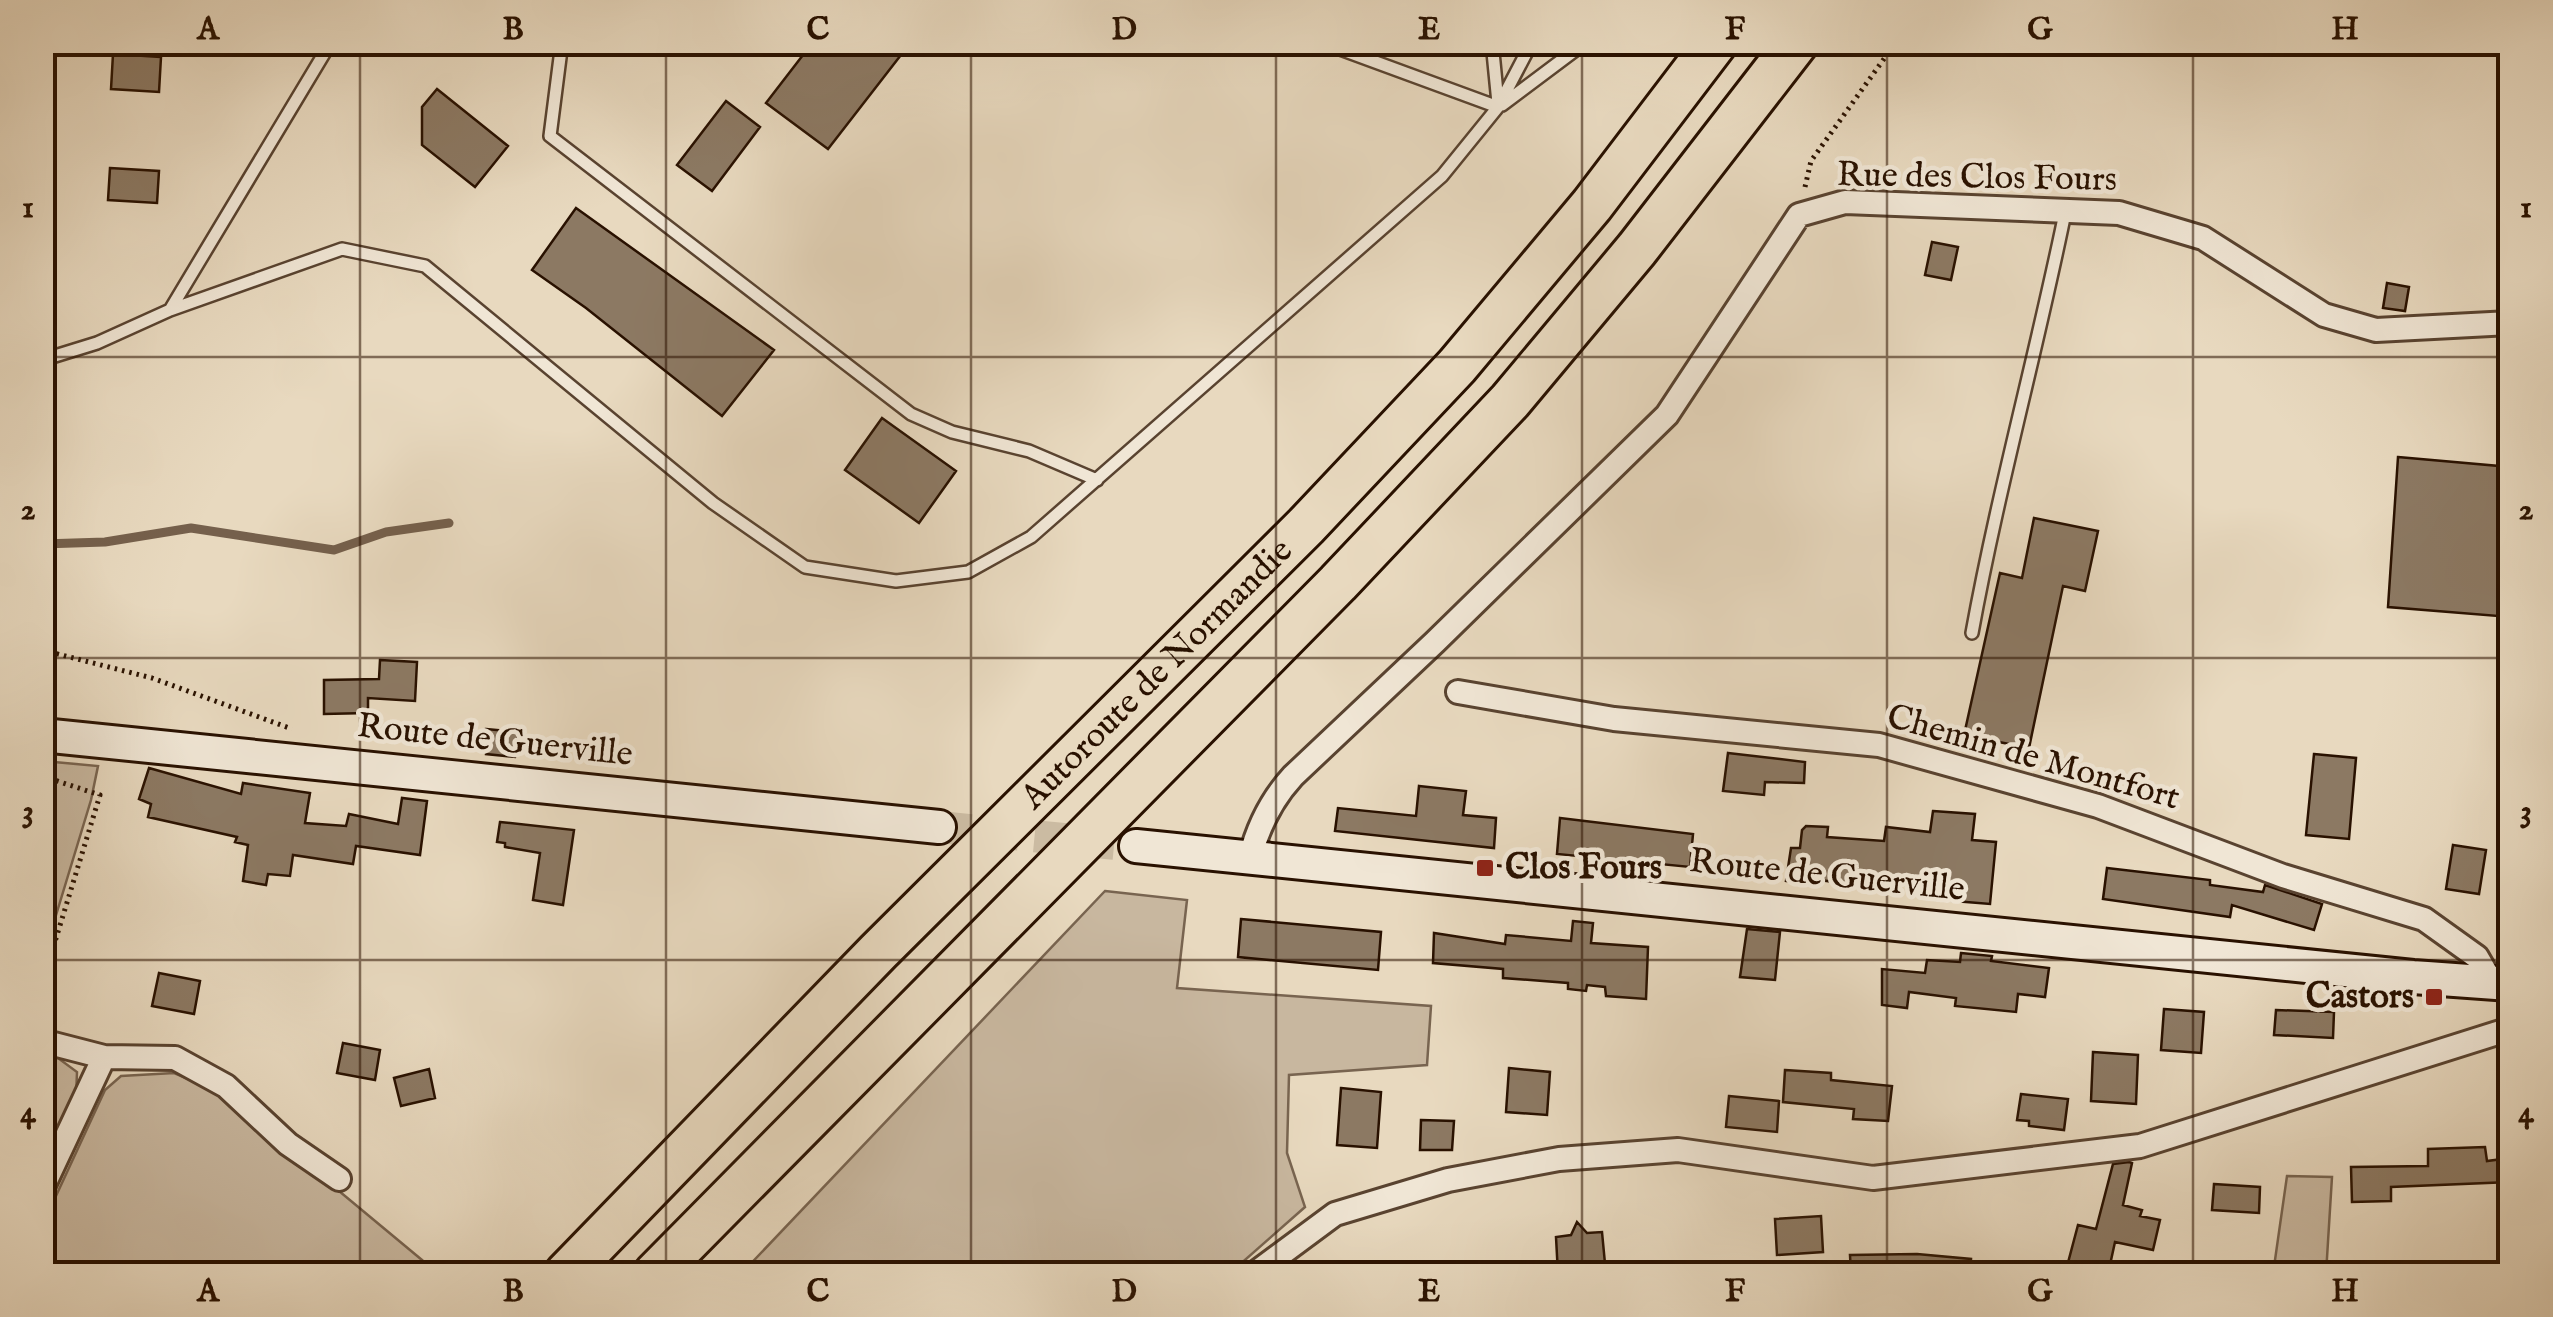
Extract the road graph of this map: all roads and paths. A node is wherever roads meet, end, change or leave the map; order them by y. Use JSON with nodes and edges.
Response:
{"nodes":[{"id":1,"x":331,"y":42,"type":"edge"},
{"id":2,"x":562,"y":42,"type":"edge"},
{"id":3,"x":1321,"y":42,"type":"edge"},
{"id":4,"x":1492,"y":42,"type":"edge"},
{"id":5,"x":1532,"y":42,"type":"edge"},
{"id":6,"x":1586,"y":42,"type":"edge"},
{"id":7,"x":1716,"y":42,"type":"edge"},
{"id":8,"x":1796,"y":42,"type":"edge"},
{"id":9,"x":1896,"y":42,"type":"edge"},
{"id":10,"x":1498,"y":107,"type":"junction"},
{"id":11,"x":2066,"y":208,"type":"junction"},
{"id":12,"x":1799,"y":215,"type":"junction"},
{"id":13,"x":170,"y":310,"type":"junction"},
{"id":14,"x":2510,"y":323,"type":"edge"},
{"id":15,"x":42,"y":360,"type":"edge"},
{"id":16,"x":1097,"y":480,"type":"junction"},
{"id":17,"x":1972,"y":634,"type":"dead end"},
{"id":18,"x":42,"y":650,"type":"edge"},
{"id":19,"x":1458,"y":692,"type":"dead end"},
{"id":20,"x":42,"y":735,"type":"edge"},
{"id":21,"x":309,"y":736,"type":"dead end"},
{"id":22,"x":42,"y":776,"type":"edge"},
{"id":23,"x":939,"y":826,"type":"tunnel mouth"},
{"id":24,"x":1136,"y":846,"type":"tunnel mouth"},
{"id":25,"x":1250,"y":858,"type":"junction"},
{"id":26,"x":42,"y":984,"type":"edge"},
{"id":27,"x":2501,"y":984,"type":"edge"},
{"id":28,"x":2510,"y":1028,"type":"edge"},
{"id":29,"x":42,"y":1040,"type":"edge"},
{"id":30,"x":104,"y":1057,"type":"junction"},
{"id":31,"x":339,"y":1180,"type":"dead end"},
{"id":32,"x":42,"y":1189,"type":"edge"},
{"id":33,"x":566,"y":1274,"type":"edge"},
{"id":34,"x":655,"y":1274,"type":"edge"},
{"id":35,"x":1254,"y":1274,"type":"edge"}],
"edges":[{"from":1,"to":13,"type":"lane"},
{"from":2,"to":16,"type":"lane"},
{"from":3,"to":10,"type":"lane"},
{"from":4,"to":10,"type":"lane"},
{"from":5,"to":10,"type":"lane"},
{"from":6,"to":10,"type":"lane"},
{"from":7,"to":33,"type":"highway","name":"Autoroute de Normandie"},
{"from":8,"to":34,"type":"highway","name":"Autoroute de Normandie"},
{"from":9,"to":12,"type":"path"},
{"from":10,"to":16,"type":"lane"},
{"from":11,"to":12,"type":"street","name":"Rue des Clos Fours"},
{"from":11,"to":14,"type":"street","name":"Rue des Clos Fours"},
{"from":11,"to":17,"type":"lane"},
{"from":12,"to":25,"type":"street","name":"Rue des Clos Fours"},
{"from":13,"to":15,"type":"lane"},
{"from":13,"to":16,"type":"lane"},
{"from":18,"to":21,"type":"path"},
{"from":19,"to":27,"type":"street","name":"Chemin de Montfort"},
{"from":20,"to":23,"type":"street","name":"Route de Guerville"},
{"from":22,"to":26,"type":"path"},
{"from":24,"to":25,"type":"street","name":"Route de Guerville"},
{"from":25,"to":27,"type":"street","name":"Route de Guerville"},
{"from":28,"to":35,"type":"street"},
{"from":29,"to":30,"type":"street"},
{"from":30,"to":31,"type":"street"},
{"from":30,"to":32,"type":"street"}]}
